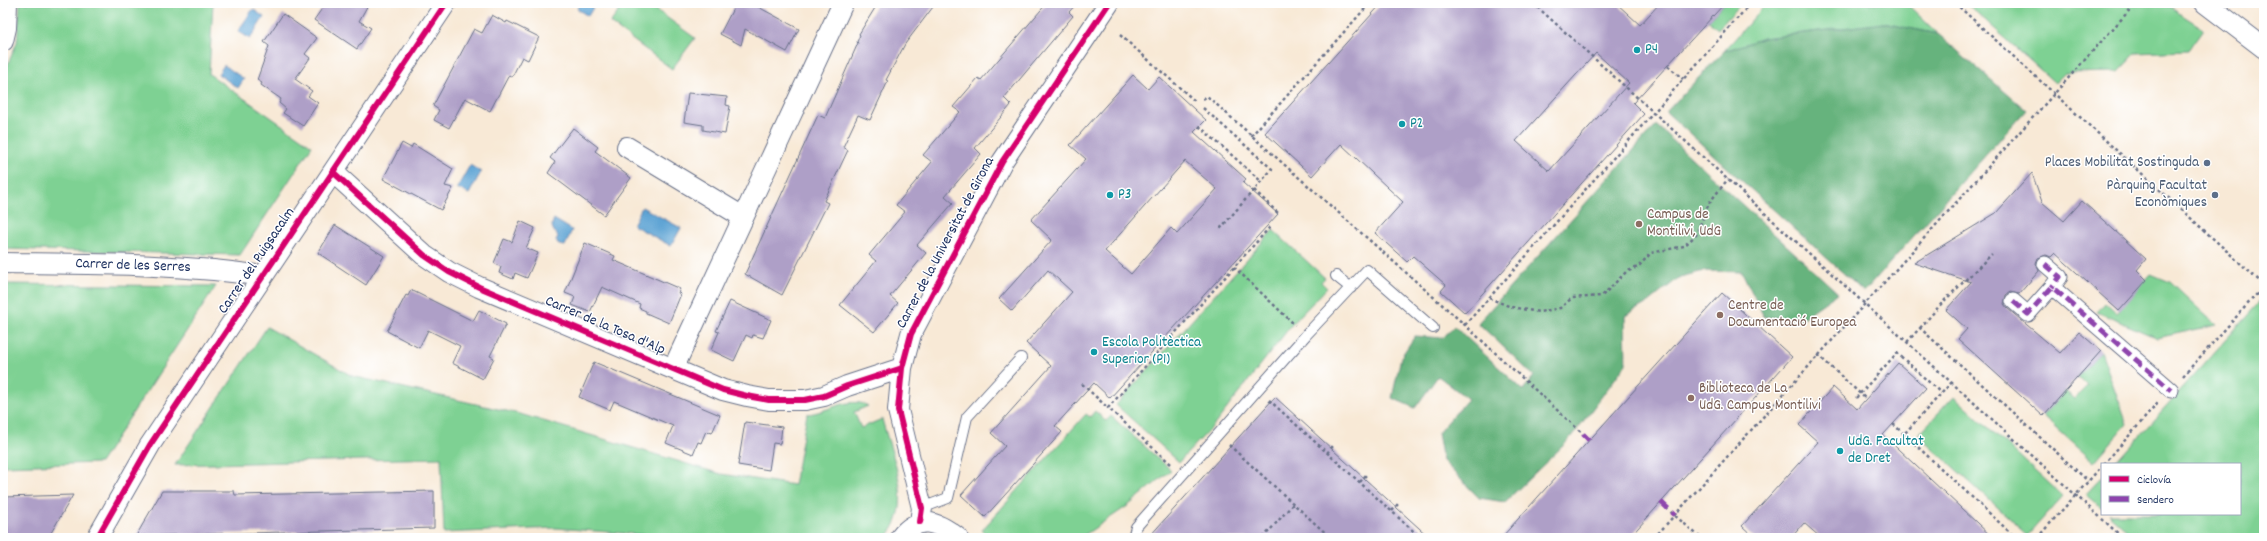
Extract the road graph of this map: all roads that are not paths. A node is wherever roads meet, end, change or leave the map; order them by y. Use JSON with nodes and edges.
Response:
{"nodes":[{"id":1,"x":7,"y":3,"type":"edge"},
{"id":2,"x":446,"y":3,"type":"edge"},
{"id":3,"x":844,"y":3,"type":"edge"},
{"id":4,"x":1109,"y":3,"type":"edge"},
{"id":5,"x":2205,"y":3,"type":"edge"},
{"id":6,"x":3,"y":41,"type":"edge"},
{"id":7,"x":2264,"y":48,"type":"edge"},
{"id":8,"x":627,"y":148,"type":"dead end"},
{"id":9,"x":333,"y":172,"type":"junction"},
{"id":10,"x":743,"y":217,"type":"junction"},
{"id":11,"x":3,"y":263,"type":"edge"},
{"id":12,"x":2045,"y":264,"type":"dead end"},
{"id":13,"x":263,"y":276,"type":"junction"},
{"id":14,"x":1336,"y":276,"type":"dead end"},
{"id":15,"x":2052,"y":287,"type":"junction"},
{"id":16,"x":1351,"y":288,"type":"junction"},
{"id":17,"x":2012,"y":301,"type":"dead end"},
{"id":18,"x":1433,"y":328,"type":"dead end"},
{"id":19,"x":1021,"y":358,"type":"dead end"},
{"id":20,"x":902,"y":368,"type":"junction"},
{"id":21,"x":673,"y":369,"type":"junction"},
{"id":22,"x":2171,"y":390,"type":"dead end"},
{"id":23,"x":921,"y":515,"type":"junction"},
{"id":24,"x":97,"y":538,"type":"edge"},
{"id":25,"x":900,"y":538,"type":"edge"},
{"id":26,"x":958,"y":538,"type":"edge"},
{"id":27,"x":1134,"y":538,"type":"edge"}],
"edges":[{"from":1,"to":6,"type":"street"},
{"from":2,"to":9,"type":"street","name":"Carrer del Puigsacalm"},
{"from":3,"to":10,"type":"street"},
{"from":4,"to":20,"type":"street","name":"Carrer de la Universitat de Girona"},
{"from":5,"to":7,"type":"street"},
{"from":8,"to":10,"type":"street"},
{"from":9,"to":13,"type":"street","name":"Carrer del Puigsacalm"},
{"from":9,"to":21,"type":"street","name":"Carrer de la Tosa d'Alp"},
{"from":10,"to":21,"type":"street"},
{"from":11,"to":13,"type":"street","name":"Carrer de les Serres"},
{"from":12,"to":15,"type":"street"},
{"from":13,"to":24,"type":"street","name":"Carrer del Puigsacalm"},
{"from":14,"to":16,"type":"lane"},
{"from":15,"to":17,"type":"street"},
{"from":15,"to":22,"type":"street"},
{"from":16,"to":18,"type":"lane"},
{"from":16,"to":27,"type":"lane"},
{"from":19,"to":23,"type":"lane"},
{"from":20,"to":21,"type":"street","name":"Carrer de la Tosa d'Alp"},
{"from":20,"to":23,"type":"street","name":"Carrer de la Universitat de Girona"},
{"from":23,"to":25,"type":"street"},
{"from":23,"to":26,"type":"street"}]}
